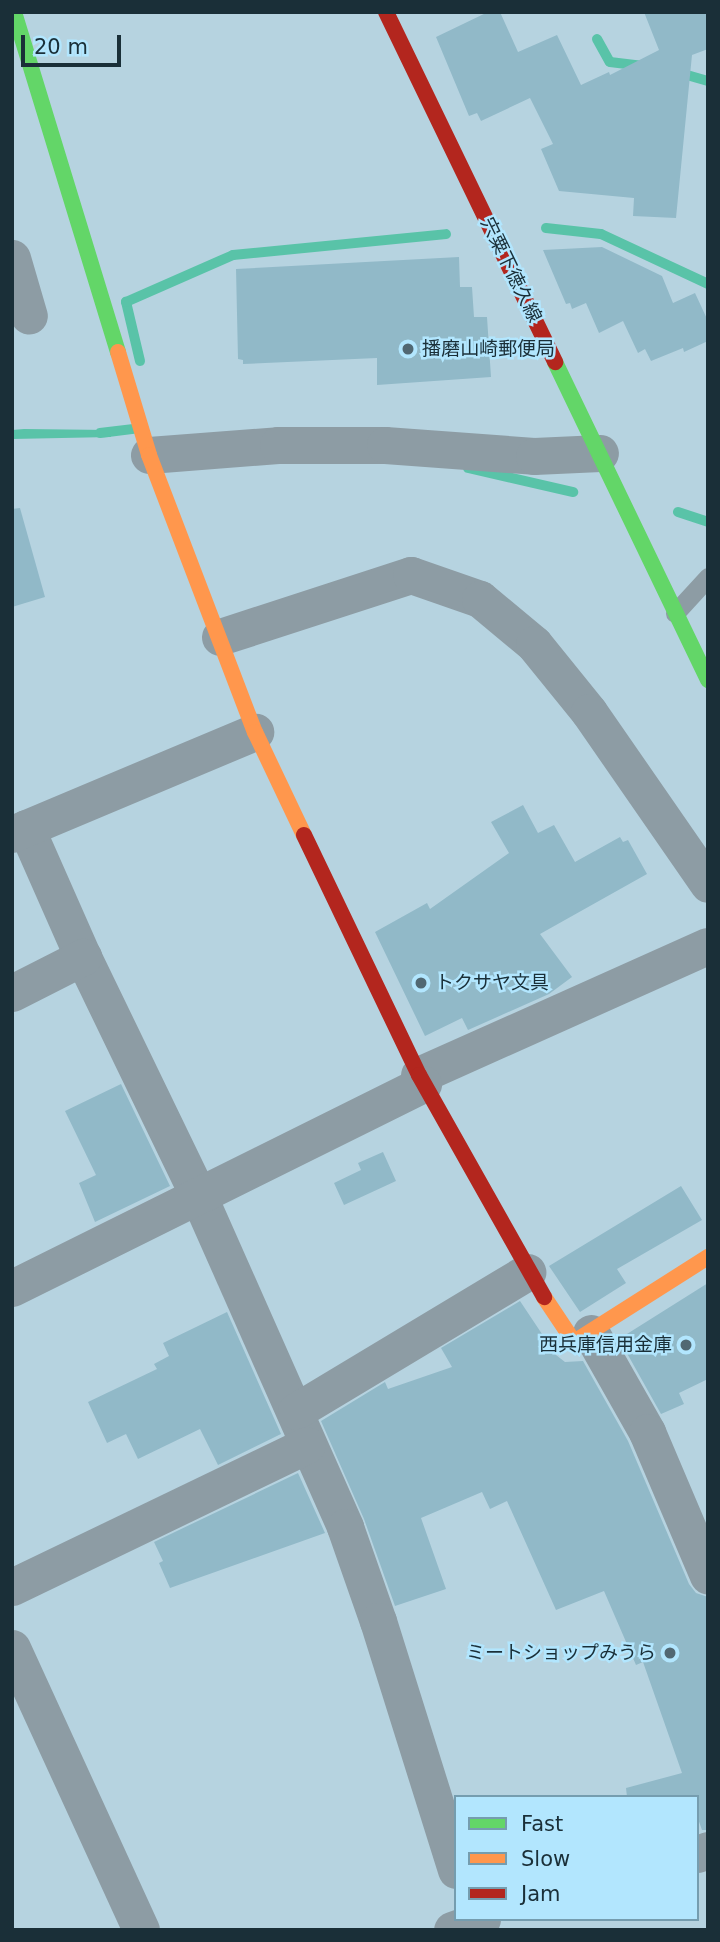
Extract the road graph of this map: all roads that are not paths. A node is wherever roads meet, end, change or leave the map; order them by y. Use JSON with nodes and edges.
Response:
{"nodes":[{"id":1,"x":14,"y":12,"type":"edge"},
{"id":2,"x":386,"y":12,"type":"edge"},
{"id":3,"x":12,"y":258,"type":"edge"},
{"id":4,"x":29,"y":316,"type":"dead end"},
{"id":5,"x":600,"y":453,"type":"junction"},
{"id":6,"x":149,"y":455,"type":"junction"},
{"id":7,"x":708,"y":577,"type":"edge"},
{"id":8,"x":675,"y":613,"type":"junction"},
{"id":9,"x":220,"y":637,"type":"junction"},
{"id":10,"x":708,"y":680,"type":"edge"},
{"id":11,"x":255,"y":732,"type":"junction"},
{"id":12,"x":19,"y":831,"type":"edge"},
{"id":13,"x":708,"y":884,"type":"edge"},
{"id":14,"x":708,"y":947,"type":"edge"},
{"id":15,"x":83,"y":957,"type":"junction"},
{"id":16,"x":12,"y":993,"type":"edge"},
{"id":17,"x":421,"y":1079,"type":"junction"},
{"id":18,"x":199,"y":1196,"type":"junction"},
{"id":19,"x":708,"y":1258,"type":"edge"},
{"id":20,"x":527,"y":1272,"type":"junction"},
{"id":21,"x":12,"y":1288,"type":"edge"},
{"id":22,"x":591,"y":1333,"type":"junction"},
{"id":23,"x":296,"y":1411,"type":"junction"},
{"id":24,"x":307,"y":1445,"type":"junction"},
{"id":25,"x":708,"y":1576,"type":"edge"},
{"id":26,"x":12,"y":1587,"type":"edge"},
{"id":27,"x":12,"y":1648,"type":"edge"},
{"id":28,"x":454,"y":1864,"type":"edge"},
{"id":29,"x":141,"y":1930,"type":"edge"}],
"edges":[{"from":1,"to":6,"type":"street"},
{"from":2,"to":5,"type":"street","name":"宍粟下徳久線"},
{"from":3,"to":4,"type":"street"},
{"from":5,"to":6,"type":"street"},
{"from":5,"to":8,"type":"street","name":"宍粟下徳久線"},
{"from":6,"to":9,"type":"street"},
{"from":7,"to":8,"type":"lane"},
{"from":8,"to":10,"type":"street","name":"宍粟下徳久線"},
{"from":9,"to":11,"type":"street"},
{"from":9,"to":13,"type":"street"},
{"from":11,"to":12,"type":"street"},
{"from":11,"to":17,"type":"street"},
{"from":12,"to":15,"type":"street"},
{"from":14,"to":17,"type":"street"},
{"from":15,"to":16,"type":"street"},
{"from":15,"to":18,"type":"street"},
{"from":17,"to":18,"type":"street"},
{"from":17,"to":20,"type":"street"},
{"from":18,"to":21,"type":"street"},
{"from":18,"to":23,"type":"street"},
{"from":19,"to":22,"type":"street"},
{"from":20,"to":22,"type":"street"},
{"from":20,"to":23,"type":"street"},
{"from":22,"to":25,"type":"street"},
{"from":23,"to":24,"type":"street"},
{"from":24,"to":26,"type":"street"},
{"from":24,"to":28,"type":"street"},
{"from":27,"to":29,"type":"street"}]}
